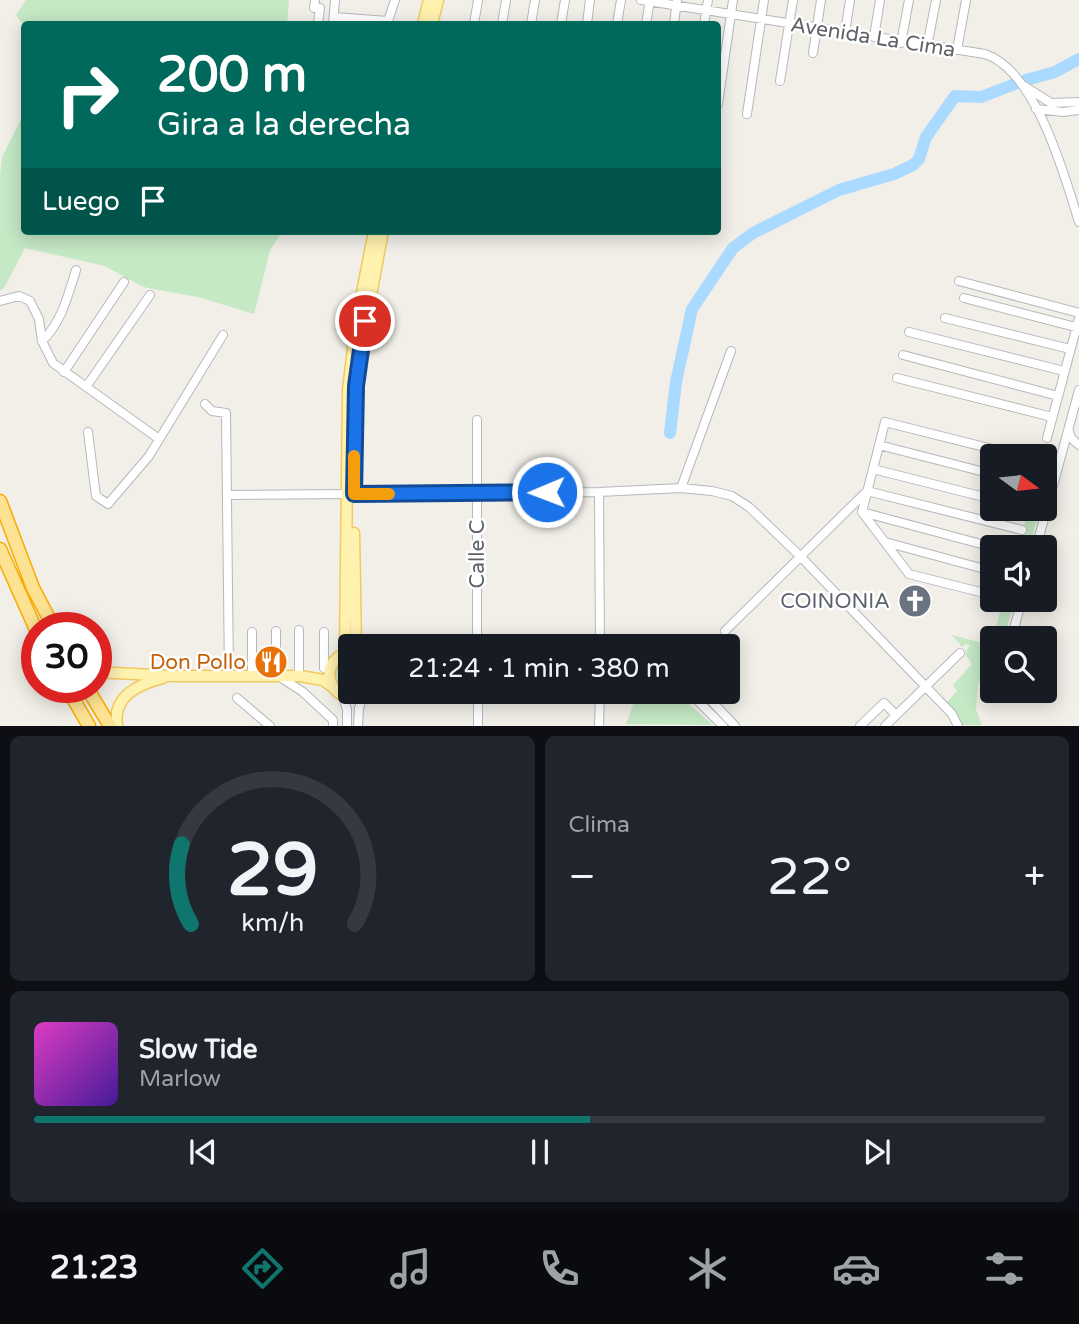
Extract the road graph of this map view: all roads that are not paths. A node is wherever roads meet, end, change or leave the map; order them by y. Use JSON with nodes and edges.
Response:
{"nodes":[{"id":1,"x":315,"y":0,"type":"edge"},
{"id":2,"x":335,"y":0,"type":"edge"},
{"id":3,"x":395,"y":0,"type":"edge"},
{"id":4,"x":429,"y":0,"type":"edge"},
{"id":5,"x":438,"y":0,"type":"edge"},
{"id":6,"x":478,"y":0,"type":"edge"},
{"id":7,"x":506,"y":0,"type":"edge"},
{"id":8,"x":535,"y":0,"type":"edge"},
{"id":9,"x":565,"y":0,"type":"edge"},
{"id":10,"x":590,"y":0,"type":"edge"},
{"id":11,"x":621,"y":0,"type":"edge"},
{"id":12,"x":647,"y":0,"type":"edge"},
{"id":13,"x":708,"y":0,"type":"edge"},
{"id":14,"x":733,"y":0,"type":"edge"},
{"id":15,"x":764,"y":0,"type":"edge"},
{"id":16,"x":793,"y":0,"type":"edge"},
{"id":17,"x":821,"y":0,"type":"edge"},
{"id":18,"x":850,"y":0,"type":"edge"},
{"id":19,"x":880,"y":0,"type":"edge"},
{"id":20,"x":909,"y":0,"type":"edge"},
{"id":21,"x":936,"y":0,"type":"edge"},
{"id":22,"x":966,"y":0,"type":"edge"},
{"id":23,"x":677,"y":3,"type":"edge"},
{"id":24,"x":706,"y":10,"type":"junction"},
{"id":25,"x":730,"y":14,"type":"junction"},
{"id":26,"x":761,"y":19,"type":"junction"},
{"id":27,"x":318,"y":21,"type":"edge"},
{"id":28,"x":333,"y":21,"type":"edge"},
{"id":29,"x":389,"y":21,"type":"edge"},
{"id":30,"x":424,"y":21,"type":"edge"},
{"id":31,"x":433,"y":21,"type":"edge"},
{"id":32,"x":474,"y":21,"type":"edge"},
{"id":33,"x":502,"y":21,"type":"edge"},
{"id":34,"x":532,"y":21,"type":"edge"},
{"id":35,"x":562,"y":21,"type":"edge"},
{"id":36,"x":587,"y":21,"type":"edge"},
{"id":37,"x":618,"y":21,"type":"edge"},
{"id":38,"x":646,"y":21,"type":"edge"},
{"id":39,"x":674,"y":21,"type":"edge"},
{"id":40,"x":704,"y":21,"type":"edge"},
{"id":41,"x":788,"y":23,"type":"junction"},
{"id":42,"x":816,"y":28,"type":"junction"},
{"id":43,"x":845,"y":33,"type":"junction"},
{"id":44,"x":874,"y":37,"type":"junction"},
{"id":45,"x":901,"y":43,"type":"junction"},
{"id":46,"x":927,"y":47,"type":"junction"},
{"id":47,"x":957,"y":50,"type":"junction"},
{"id":48,"x":813,"y":53,"type":"dead end"},
{"id":49,"x":780,"y":81,"type":"dead end"},
{"id":50,"x":721,"y":82,"type":"edge"},
{"id":51,"x":1021,"y":84,"type":"junction"},
{"id":52,"x":1079,"y":102,"type":"edge"},
{"id":53,"x":1036,"y":109,"type":"junction"},
{"id":54,"x":1079,"y":110,"type":"edge"},
{"id":55,"x":747,"y":114,"type":"dead end"},
{"id":56,"x":1079,"y":222,"type":"edge"},
{"id":57,"x":373,"y":235,"type":"edge"},
{"id":58,"x":382,"y":235,"type":"edge"},
{"id":59,"x":76,"y":270,"type":"dead end"},
{"id":60,"x":960,"y":281,"type":"dead end"},
{"id":61,"x":124,"y":282,"type":"dead end"},
{"id":62,"x":150,"y":295,"type":"dead end"},
{"id":63,"x":964,"y":298,"type":"dead end"},
{"id":64,"x":0,"y":301,"type":"edge"},
{"id":65,"x":945,"y":318,"type":"dead end"},
{"id":66,"x":1078,"y":321,"type":"edge"},
{"id":67,"x":909,"y":332,"type":"dead end"},
{"id":68,"x":223,"y":335,"type":"dead end"},
{"id":69,"x":43,"y":341,"type":"junction"},
{"id":70,"x":1070,"y":349,"type":"junction"},
{"id":71,"x":731,"y":351,"type":"dead end"},
{"id":72,"x":903,"y":355,"type":"dead end"},
{"id":73,"x":64,"y":372,"type":"junction"},
{"id":74,"x":1064,"y":372,"type":"junction"},
{"id":75,"x":897,"y":378,"type":"dead end"},
{"id":76,"x":86,"y":387,"type":"junction"},
{"id":77,"x":1079,"y":390,"type":"edge"},
{"id":78,"x":1058,"y":396,"type":"junction"},
{"id":79,"x":205,"y":404,"type":"dead end"},
{"id":80,"x":1052,"y":417,"type":"junction"},
{"id":81,"x":477,"y":419,"type":"dead end"},
{"id":82,"x":1068,"y":430,"type":"junction"},
{"id":83,"x":88,"y":432,"type":"dead end"},
{"id":84,"x":1047,"y":438,"type":"dead end"},
{"id":85,"x":159,"y":439,"type":"junction"},
{"id":86,"x":879,"y":445,"type":"junction"},
{"id":87,"x":1079,"y":445,"type":"edge"},
{"id":88,"x":980,"y":446,"type":"edge"},
{"id":89,"x":873,"y":468,"type":"junction"},
{"id":90,"x":980,"y":471,"type":"edge"},
{"id":91,"x":681,"y":488,"type":"junction"},
{"id":92,"x":867,"y":491,"type":"junction"},
{"id":93,"x":599,"y":492,"type":"junction"},
{"id":94,"x":477,"y":493,"type":"junction"},
{"id":95,"x":228,"y":495,"type":"junction"},
{"id":96,"x":351,"y":495,"type":"junction"},
{"id":97,"x":980,"y":496,"type":"edge"},
{"id":98,"x":0,"y":501,"type":"edge"},
{"id":99,"x":862,"y":512,"type":"junction"},
{"id":100,"x":3,"y":514,"type":"edge"},
{"id":101,"x":1022,"y":530,"type":"dead end"},
{"id":102,"x":1040,"y":535,"type":"edge"},
{"id":103,"x":885,"y":542,"type":"junction"},
{"id":104,"x":980,"y":544,"type":"edge"},
{"id":105,"x":0,"y":549,"type":"edge"},
{"id":106,"x":800,"y":556,"type":"junction"},
{"id":107,"x":980,"y":568,"type":"edge"},
{"id":108,"x":980,"y":592,"type":"edge"},
{"id":109,"x":28,"y":612,"type":"edge"},
{"id":110,"x":46,"y":612,"type":"edge"},
{"id":111,"x":299,"y":630,"type":"dead end"},
{"id":112,"x":276,"y":631,"type":"dead end"},
{"id":113,"x":725,"y":631,"type":"dead end"},
{"id":114,"x":253,"y":632,"type":"dead end"},
{"id":115,"x":324,"y":632,"type":"dead end"},
{"id":116,"x":344,"y":634,"type":"edge"},
{"id":117,"x":356,"y":634,"type":"edge"},
{"id":118,"x":477,"y":634,"type":"edge"},
{"id":119,"x":600,"y":634,"type":"edge"},
{"id":120,"x":960,"y":653,"type":"dead end"},
{"id":121,"x":338,"y":658,"type":"edge"},
{"id":122,"x":338,"y":662,"type":"edge"},
{"id":123,"x":324,"y":668,"type":"junction"},
{"id":124,"x":112,"y":673,"type":"edge"},
{"id":125,"x":277,"y":675,"type":"junction"},
{"id":126,"x":173,"y":676,"type":"junction"},
{"id":127,"x":229,"y":676,"type":"junction"},
{"id":128,"x":252,"y":676,"type":"junction"},
{"id":129,"x":297,"y":676,"type":"junction"},
{"id":130,"x":925,"y":686,"type":"junction"},
{"id":131,"x":303,"y":692,"type":"junction"},
{"id":132,"x":338,"y":692,"type":"joint"},
{"id":133,"x":237,"y":698,"type":"dead end"},
{"id":134,"x":76,"y":703,"type":"edge"},
{"id":135,"x":96,"y":703,"type":"edge"},
{"id":136,"x":344,"y":704,"type":"edge"},
{"id":137,"x":360,"y":704,"type":"edge"},
{"id":138,"x":478,"y":704,"type":"edge"},
{"id":139,"x":600,"y":704,"type":"edge"},
{"id":140,"x":701,"y":704,"type":"edge"},
{"id":141,"x":714,"y":704,"type":"edge"},
{"id":142,"x":895,"y":715,"type":"junction"},
{"id":143,"x":89,"y":726,"type":"edge"},
{"id":144,"x":110,"y":726,"type":"edge"},
{"id":145,"x":117,"y":726,"type":"edge"},
{"id":146,"x":270,"y":726,"type":"edge"},
{"id":147,"x":333,"y":726,"type":"edge"},
{"id":148,"x":347,"y":726,"type":"edge"},
{"id":149,"x":358,"y":726,"type":"edge"},
{"id":150,"x":478,"y":726,"type":"edge"},
{"id":151,"x":599,"y":726,"type":"edge"},
{"id":152,"x":723,"y":726,"type":"edge"},
{"id":153,"x":735,"y":726,"type":"edge"},
{"id":154,"x":860,"y":726,"type":"edge"},
{"id":155,"x":885,"y":726,"type":"edge"},
{"id":156,"x":957,"y":726,"type":"edge"}],
"edges":[{"from":1,"to":27,"type":"street"},
{"from":2,"to":28,"type":"street"},
{"from":3,"to":29,"type":"street"},
{"from":4,"to":30,"type":"main road"},
{"from":5,"to":31,"type":"main road"},
{"from":6,"to":32,"type":"street"},
{"from":7,"to":33,"type":"street"},
{"from":8,"to":34,"type":"street"},
{"from":9,"to":35,"type":"street"},
{"from":10,"to":36,"type":"street"},
{"from":11,"to":37,"type":"street"},
{"from":12,"to":23,"type":"street","name":"Avenida La Cima"},
{"from":12,"to":38,"type":"street"},
{"from":13,"to":24,"type":"street"},
{"from":14,"to":25,"type":"street"},
{"from":15,"to":26,"type":"street"},
{"from":16,"to":41,"type":"street"},
{"from":17,"to":42,"type":"street"},
{"from":18,"to":43,"type":"street"},
{"from":19,"to":44,"type":"street"},
{"from":20,"to":45,"type":"street"},
{"from":21,"to":46,"type":"street"},
{"from":22,"to":47,"type":"street"},
{"from":23,"to":24,"type":"street","name":"Avenida La Cima"},
{"from":23,"to":39,"type":"street"},
{"from":24,"to":25,"type":"street","name":"Avenida La Cima"},
{"from":24,"to":40,"type":"street"},
{"from":25,"to":26,"type":"street","name":"Avenida La Cima"},
{"from":25,"to":50,"type":"street"},
{"from":26,"to":41,"type":"street","name":"Avenida La Cima"},
{"from":26,"to":55,"type":"street"},
{"from":41,"to":42,"type":"street","name":"Avenida La Cima"},
{"from":41,"to":49,"type":"street"},
{"from":42,"to":43,"type":"street","name":"Avenida La Cima"},
{"from":42,"to":48,"type":"street"},
{"from":43,"to":44,"type":"street","name":"Avenida La Cima"},
{"from":44,"to":45,"type":"street","name":"Avenida La Cima"},
{"from":45,"to":46,"type":"street","name":"Avenida La Cima"},
{"from":46,"to":47,"type":"street","name":"Avenida La Cima"},
{"from":47,"to":51,"type":"street","name":"Avenida La Cima"},
{"from":51,"to":52,"type":"street"},
{"from":51,"to":53,"type":"street","name":"Avenida La Cima"},
{"from":53,"to":54,"type":"street"},
{"from":53,"to":56,"type":"street","name":"Avenida La Cima"},
{"from":57,"to":96,"type":"main road"},
{"from":58,"to":96,"type":"main road"},
{"from":59,"to":69,"type":"street"},
{"from":60,"to":66,"type":"street"},
{"from":61,"to":73,"type":"street"},
{"from":62,"to":76,"type":"street"},
{"from":63,"to":66,"type":"street"},
{"from":64,"to":69,"type":"street"},
{"from":65,"to":70,"type":"street"},
{"from":66,"to":70,"type":"street"},
{"from":67,"to":74,"type":"street"},
{"from":68,"to":85,"type":"street"},
{"from":69,"to":73,"type":"street"},
{"from":70,"to":74,"type":"street"},
{"from":71,"to":91,"type":"street"},
{"from":72,"to":78,"type":"street"},
{"from":73,"to":76,"type":"street"},
{"from":74,"to":78,"type":"street"},
{"from":75,"to":80,"type":"street"},
{"from":76,"to":85,"type":"street"},
{"from":77,"to":82,"type":"street"},
{"from":78,"to":80,"type":"street"},
{"from":79,"to":95,"type":"street"},
{"from":80,"to":84,"type":"street"},
{"from":81,"to":94,"type":"street","name":"Calle C"},
{"from":82,"to":87,"type":"street"},
{"from":82,"to":102,"type":"street"},
{"from":83,"to":85,"type":"street"},
{"from":86,"to":88,"type":"street"},
{"from":86,"to":89,"type":"street"},
{"from":86,"to":90,"type":"street"},
{"from":89,"to":92,"type":"street"},
{"from":89,"to":97,"type":"street"},
{"from":91,"to":93,"type":"street"},
{"from":91,"to":106,"type":"street"},
{"from":92,"to":99,"type":"street"},
{"from":92,"to":101,"type":"street"},
{"from":92,"to":106,"type":"street"},
{"from":93,"to":94,"type":"street"},
{"from":93,"to":119,"type":"street"},
{"from":94,"to":96,"type":"street"},
{"from":94,"to":118,"type":"street","name":"Calle C"},
{"from":95,"to":96,"type":"street"},
{"from":95,"to":127,"type":"street"},
{"from":96,"to":116,"type":"main road"},
{"from":96,"to":117,"type":"main road"},
{"from":98,"to":100,"type":"highway"},
{"from":99,"to":103,"type":"street"},
{"from":99,"to":104,"type":"street"},
{"from":100,"to":110,"type":"highway"},
{"from":103,"to":107,"type":"street"},
{"from":103,"to":108,"type":"street"},
{"from":105,"to":109,"type":"highway"},
{"from":106,"to":113,"type":"street"},
{"from":106,"to":130,"type":"street"},
{"from":111,"to":129,"type":"street"},
{"from":112,"to":125,"type":"street"},
{"from":114,"to":128,"type":"street"},
{"from":115,"to":123,"type":"street"},
{"from":120,"to":130,"type":"street"},
{"from":121,"to":123,"type":"main road"},
{"from":122,"to":132,"type":"main road"},
{"from":123,"to":129,"type":"main road"},
{"from":124,"to":126,"type":"main road"},
{"from":125,"to":128,"type":"main road"},
{"from":125,"to":129,"type":"main road"},
{"from":125,"to":131,"type":"street"},
{"from":126,"to":127,"type":"main road"},
{"from":126,"to":145,"type":"main road"},
{"from":127,"to":128,"type":"main road"},
{"from":129,"to":131,"type":"street"},
{"from":129,"to":132,"type":"main road"},
{"from":130,"to":142,"type":"street"},
{"from":130,"to":156,"type":"street"},
{"from":131,"to":147,"type":"street"},
{"from":133,"to":146,"type":"street"},
{"from":134,"to":143,"type":"highway"},
{"from":135,"to":144,"type":"highway"},
{"from":136,"to":148,"type":"street"},
{"from":137,"to":149,"type":"street"},
{"from":138,"to":150,"type":"street"},
{"from":139,"to":151,"type":"street"},
{"from":140,"to":152,"type":"street"},
{"from":141,"to":153,"type":"street"},
{"from":142,"to":154,"type":"street"},
{"from":142,"to":155,"type":"street"}]}
